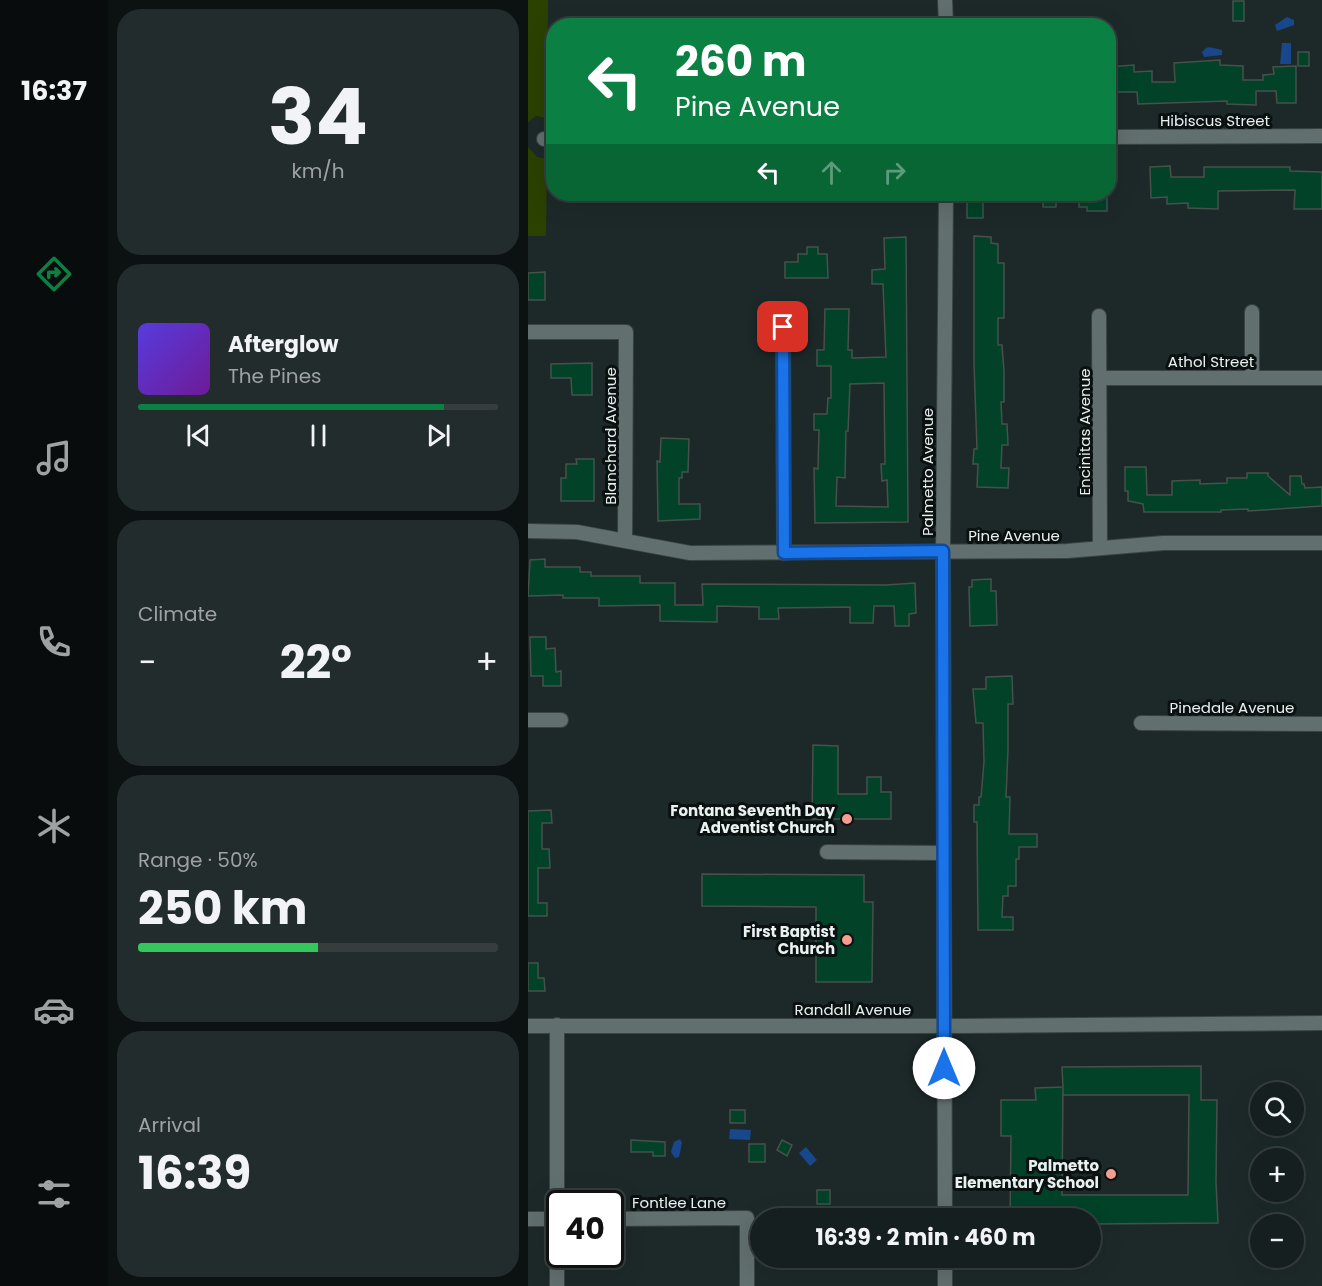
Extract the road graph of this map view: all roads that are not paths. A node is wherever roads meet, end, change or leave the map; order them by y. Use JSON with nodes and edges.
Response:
{"nodes":[{"id":1,"x":945,"y":0,"type":"edge"},
{"id":2,"x":946,"y":18,"type":"edge"},
{"id":3,"x":1322,"y":136,"type":"edge"},
{"id":4,"x":1116,"y":137,"type":"edge"},
{"id":5,"x":946,"y":201,"type":"edge"},
{"id":6,"x":1252,"y":312,"type":"dead end"},
{"id":7,"x":1099,"y":316,"type":"dead end"},
{"id":8,"x":783,"y":327,"type":"dead end"},
{"id":9,"x":528,"y":332,"type":"edge"},
{"id":10,"x":1252,"y":377,"type":"junction"},
{"id":11,"x":1101,"y":378,"type":"junction"},
{"id":12,"x":1322,"y":378,"type":"edge"},
{"id":13,"x":528,"y":531,"type":"edge"},
{"id":14,"x":625,"y":540,"type":"junction"},
{"id":15,"x":1322,"y":543,"type":"edge"},
{"id":16,"x":1100,"y":548,"type":"junction"},
{"id":17,"x":943,"y":551,"type":"junction"},
{"id":18,"x":784,"y":553,"type":"junction"},
{"id":19,"x":528,"y":720,"type":"edge"},
{"id":20,"x":561,"y":720,"type":"dead end"},
{"id":21,"x":1141,"y":723,"type":"dead end"},
{"id":22,"x":1322,"y":724,"type":"edge"},
{"id":23,"x":827,"y":852,"type":"dead end"},
{"id":24,"x":944,"y":853,"type":"junction"},
{"id":25,"x":1322,"y":1023,"type":"edge"},
{"id":26,"x":557,"y":1025,"type":"junction"},
{"id":27,"x":944,"y":1025,"type":"junction"},
{"id":28,"x":528,"y":1026,"type":"edge"},
{"id":29,"x":558,"y":1190,"type":"edge"},
{"id":30,"x":945,"y":1208,"type":"edge"},
{"id":31,"x":528,"y":1219,"type":"edge"},
{"id":32,"x":546,"y":1219,"type":"edge"},
{"id":33,"x":624,"y":1219,"type":"edge"},
{"id":34,"x":557,"y":1268,"type":"edge"},
{"id":35,"x":945,"y":1268,"type":"edge"},
{"id":36,"x":557,"y":1286,"type":"edge"},
{"id":37,"x":747,"y":1286,"type":"edge"},
{"id":38,"x":945,"y":1286,"type":"edge"}],
"edges":[{"from":1,"to":2,"type":"street"},
{"from":3,"to":4,"type":"street","name":"Hibiscus Street"},
{"from":5,"to":17,"type":"street","name":"Palmetto Avenue"},
{"from":6,"to":10,"type":"street"},
{"from":7,"to":11,"type":"street","name":"Encinitas Avenue"},
{"from":8,"to":18,"type":"street"},
{"from":9,"to":14,"type":"street","name":"Blanchard Avenue"},
{"from":10,"to":11,"type":"street","name":"Athol Street"},
{"from":10,"to":12,"type":"street","name":"Athol Street"},
{"from":11,"to":16,"type":"street","name":"Encinitas Avenue"},
{"from":13,"to":14,"type":"street","name":"Pine Avenue"},
{"from":14,"to":18,"type":"street","name":"Pine Avenue"},
{"from":15,"to":16,"type":"street","name":"Pine Avenue"},
{"from":16,"to":17,"type":"street","name":"Pine Avenue"},
{"from":17,"to":18,"type":"street","name":"Pine Avenue"},
{"from":17,"to":24,"type":"street","name":"Palmetto Avenue"},
{"from":19,"to":20,"type":"street"},
{"from":21,"to":22,"type":"street","name":"Pinedale Avenue"},
{"from":23,"to":24,"type":"street"},
{"from":24,"to":27,"type":"street","name":"Palmetto Avenue"},
{"from":25,"to":27,"type":"street","name":"Randall Avenue"},
{"from":26,"to":27,"type":"street","name":"Randall Avenue"},
{"from":26,"to":28,"type":"street","name":"Randall Avenue"},
{"from":26,"to":29,"type":"street"},
{"from":27,"to":30,"type":"street","name":"Palmetto Avenue"},
{"from":31,"to":32,"type":"street"},
{"from":33,"to":37,"type":"street","name":"Fontlee Lane"},
{"from":34,"to":36,"type":"street"},
{"from":35,"to":38,"type":"street"}]}
